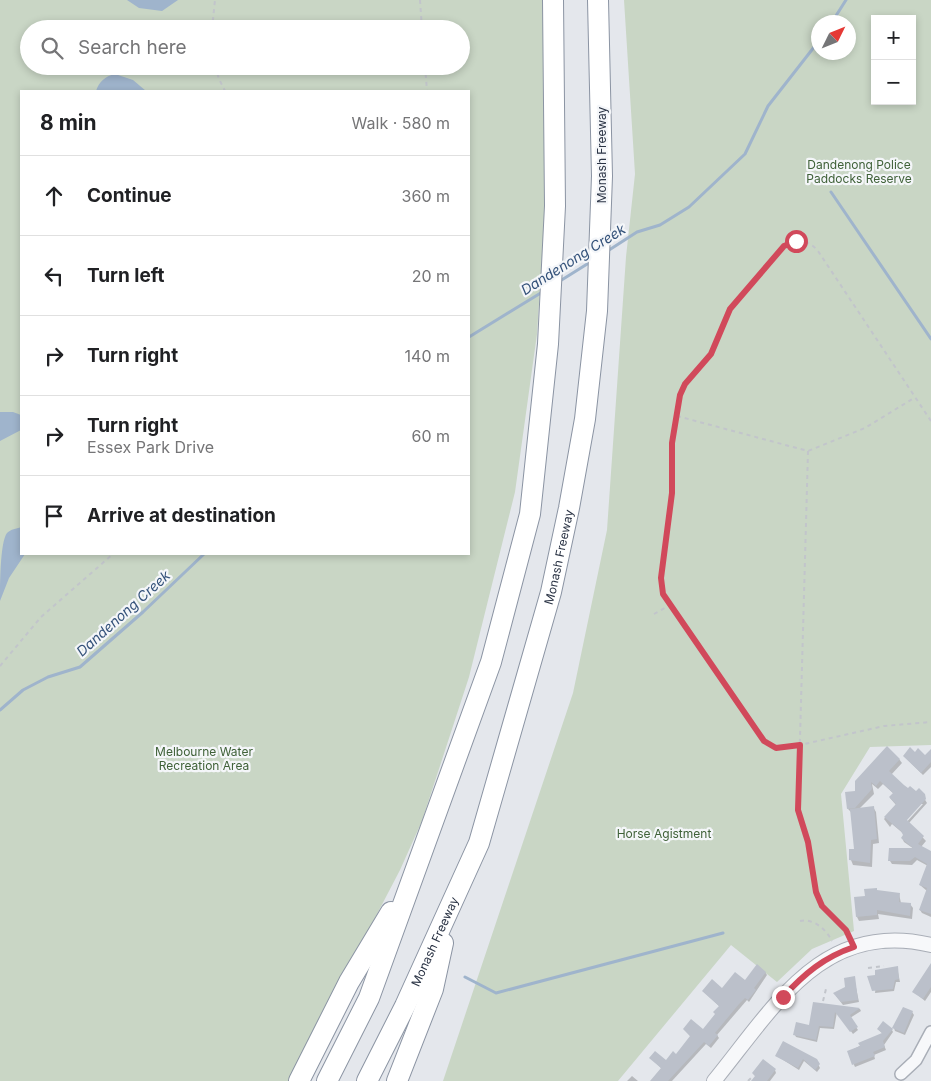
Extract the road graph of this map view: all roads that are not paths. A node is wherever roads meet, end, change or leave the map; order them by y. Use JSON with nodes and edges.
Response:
{"nodes":[{"id":1,"x":552,"y":0,"type":"edge"},
{"id":2,"x":598,"y":0,"type":"edge"},
{"id":3,"x":412,"y":878,"type":"junction"},
{"id":4,"x":452,"y":900,"type":"junction"},
{"id":5,"x":931,"y":946,"type":"edge"},
{"id":6,"x":931,"y":1032,"type":"edge"},
{"id":7,"x":901,"y":1074,"type":"dead end"},
{"id":8,"x":299,"y":1081,"type":"edge"},
{"id":9,"x":327,"y":1081,"type":"edge"},
{"id":10,"x":367,"y":1081,"type":"edge"},
{"id":11,"x":397,"y":1081,"type":"edge"},
{"id":12,"x":714,"y":1081,"type":"edge"}],
"edges":[{"from":1,"to":3,"type":"highway"},
{"from":2,"to":4,"type":"highway","name":"Monash Freeway"},
{"from":3,"to":8,"type":"highway"},
{"from":3,"to":9,"type":"highway"},
{"from":4,"to":10,"type":"highway","name":"Monash Freeway"},
{"from":4,"to":11,"type":"highway"},
{"from":5,"to":12,"type":"street"},
{"from":6,"to":7,"type":"street"}]}
